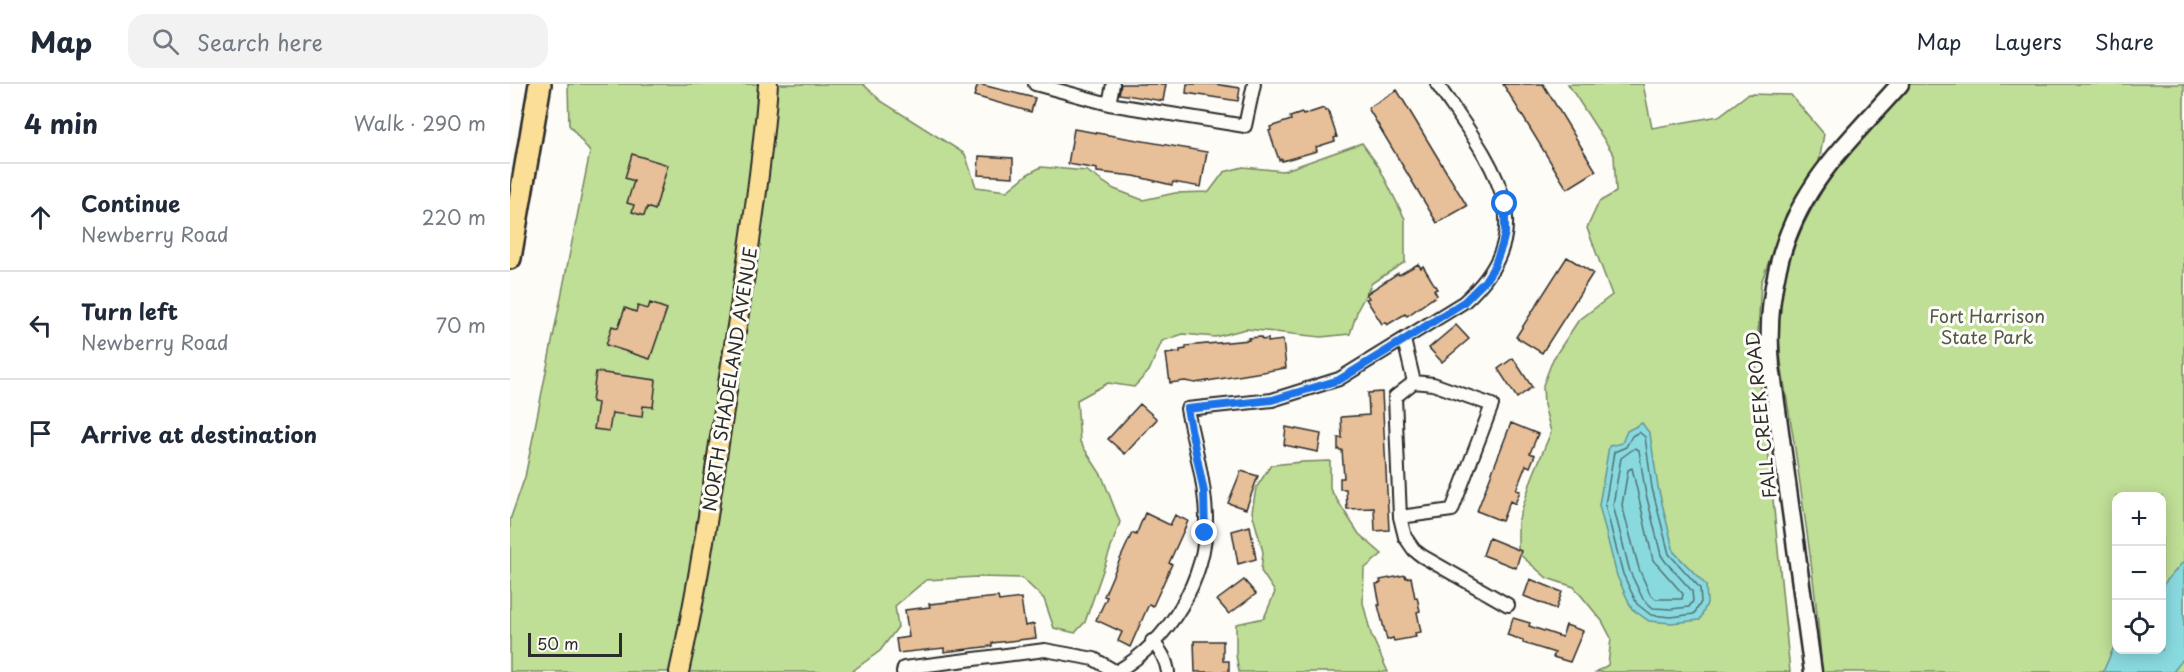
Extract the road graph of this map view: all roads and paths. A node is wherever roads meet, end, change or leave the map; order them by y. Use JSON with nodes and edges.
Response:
{"nodes":[{"id":1,"x":540,"y":84,"type":"edge"},
{"id":2,"x":768,"y":84,"type":"edge"},
{"id":3,"x":1035,"y":84,"type":"edge"},
{"id":4,"x":1113,"y":84,"type":"edge"},
{"id":5,"x":1254,"y":84,"type":"edge"},
{"id":6,"x":1437,"y":84,"type":"edge"},
{"id":7,"x":1900,"y":84,"type":"edge"},
{"id":8,"x":1109,"y":104,"type":"junction"},
{"id":9,"x":510,"y":258,"type":"edge"},
{"id":10,"x":1404,"y":340,"type":"junction"},
{"id":11,"x":1414,"y":382,"type":"junction"},
{"id":12,"x":1400,"y":517,"type":"junction"},
{"id":13,"x":1508,"y":605,"type":"dead end"},
{"id":14,"x":1152,"y":641,"type":"junction"},
{"id":15,"x":679,"y":672,"type":"edge"},
{"id":16,"x":903,"y":672,"type":"edge"},
{"id":17,"x":1168,"y":672,"type":"edge"},
{"id":18,"x":1813,"y":672,"type":"edge"}],
"edges":[{"from":1,"to":9,"type":"highway"},
{"from":2,"to":15,"type":"main road","name":"NORTH SHADELAND AVENUE"},
{"from":3,"to":8,"type":"street"},
{"from":4,"to":8,"type":"street"},
{"from":5,"to":8,"type":"street"},
{"from":6,"to":10,"type":"street"},
{"from":7,"to":18,"type":"main road","name":"FALL CREEK ROAD"},
{"from":10,"to":11,"type":"street"},
{"from":10,"to":14,"type":"street"},
{"from":11,"to":12,"type":"street"},
{"from":11,"to":12,"type":"street"},
{"from":12,"to":13,"type":"street"},
{"from":14,"to":16,"type":"street"},
{"from":14,"to":17,"type":"street"}]}
